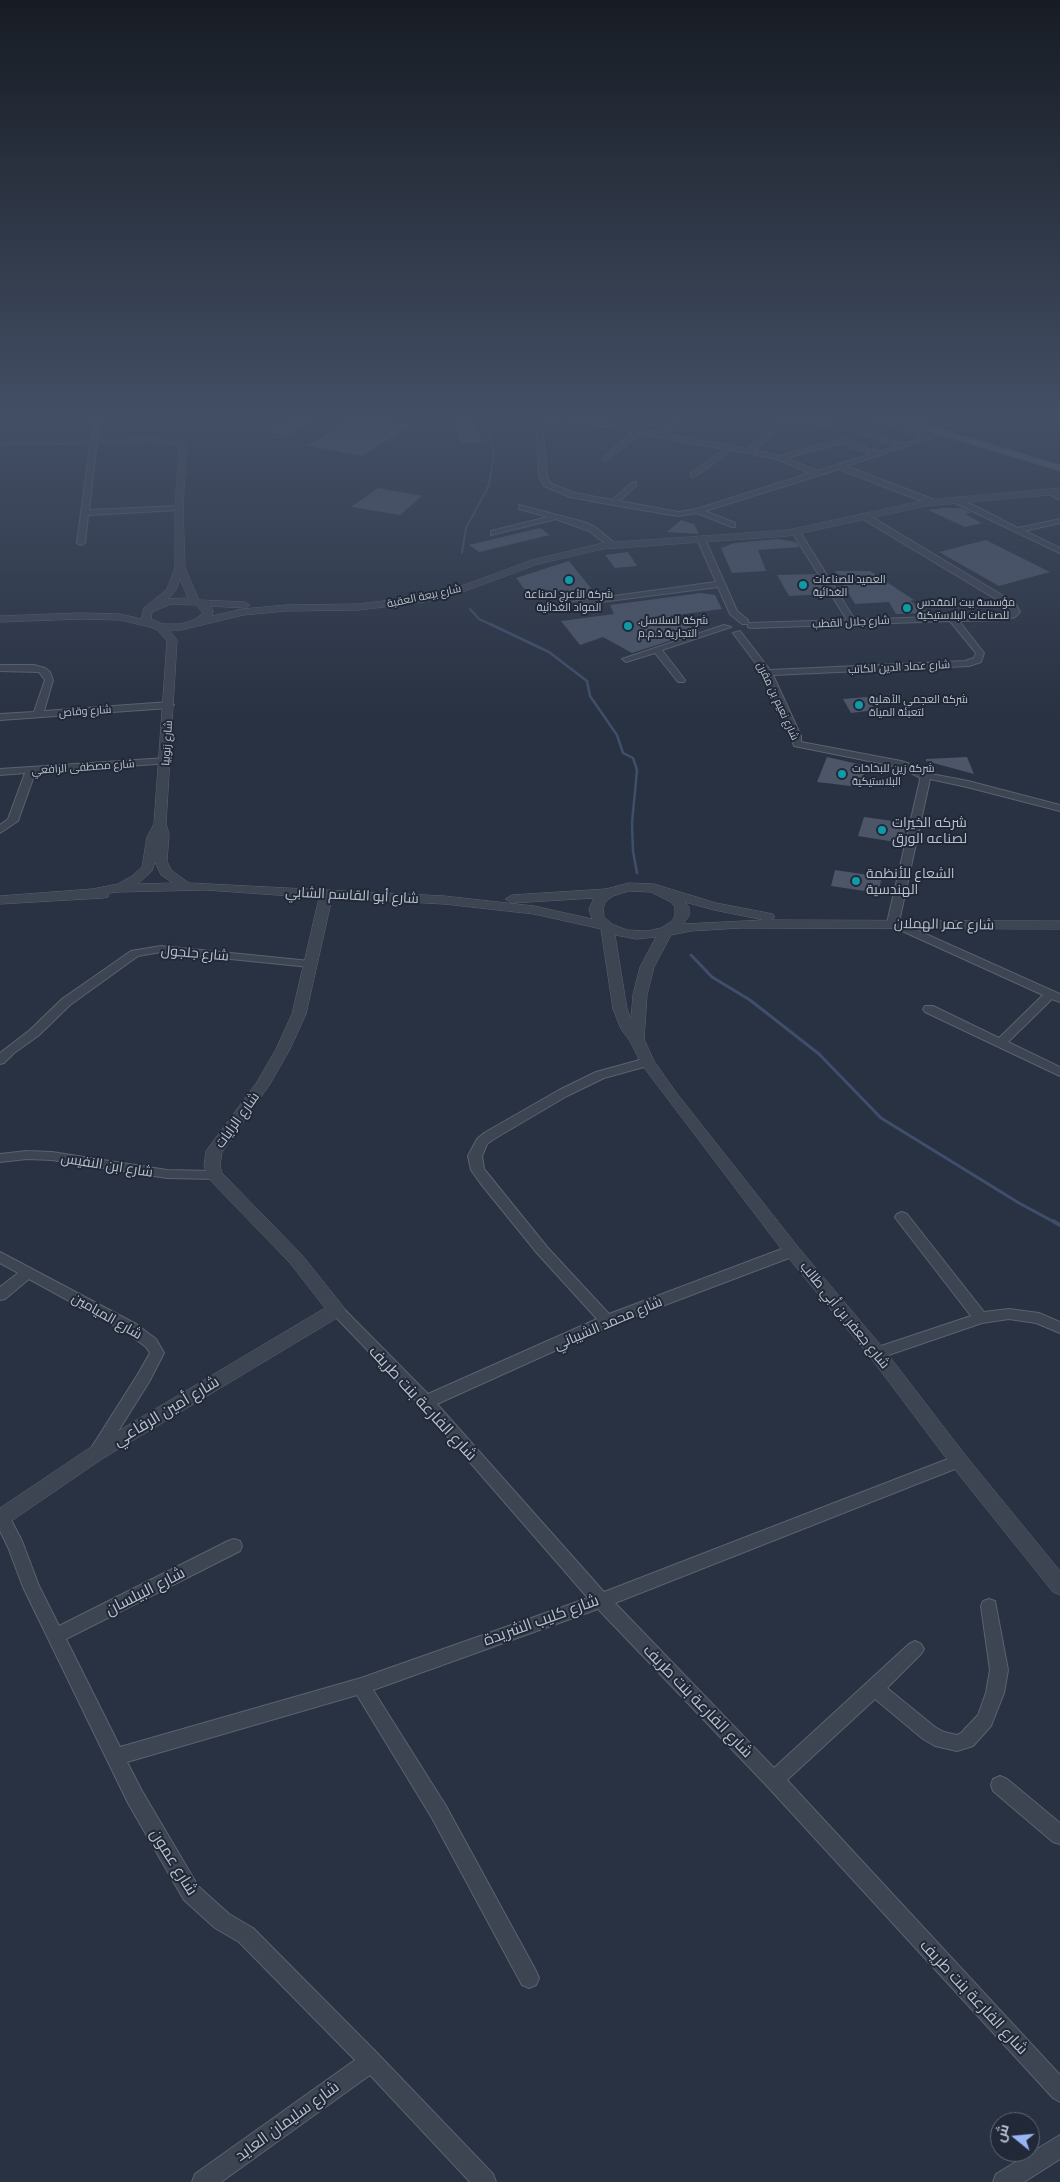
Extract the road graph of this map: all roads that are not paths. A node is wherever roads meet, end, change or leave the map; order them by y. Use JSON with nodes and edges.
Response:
{"nodes":[{"id":1,"x":83,"y":519,"type":"edge"},
{"id":2,"x":179,"y":519,"type":"edge"},
{"id":3,"x":549,"y":519,"type":"edge"},
{"id":4,"x":561,"y":519,"type":"edge"},
{"id":5,"x":717,"y":519,"type":"edge"},
{"id":6,"x":852,"y":519,"type":"edge"},
{"id":7,"x":869,"y":519,"type":"edge"},
{"id":8,"x":995,"y":519,"type":"edge"},
{"id":9,"x":1060,"y":521,"type":"edge"},
{"id":10,"x":732,"y":525,"type":"dead end"},
{"id":11,"x":1018,"y":530,"type":"junction"},
{"id":12,"x":796,"y":532,"type":"junction"},
{"id":13,"x":494,"y":533,"type":"dead end"},
{"id":14,"x":701,"y":539,"type":"junction"},
{"id":15,"x":81,"y":543,"type":"dead end"},
{"id":16,"x":613,"y":545,"type":"junction"},
{"id":17,"x":1060,"y":552,"type":"edge"},
{"id":18,"x":180,"y":568,"type":"junction"},
{"id":19,"x":720,"y":584,"type":"junction"},
{"id":20,"x":197,"y":602,"type":"junction"},
{"id":21,"x":570,"y":604,"type":"dead end"},
{"id":22,"x":154,"y":606,"type":"junction"},
{"id":23,"x":286,"y":608,"type":"junction"},
{"id":24,"x":733,"y":612,"type":"junction"},
{"id":25,"x":124,"y":614,"type":"junction"},
{"id":26,"x":952,"y":618,"type":"junction"},
{"id":27,"x":0,"y":619,"type":"edge"},
{"id":28,"x":852,"y":622,"type":"junction"},
{"id":29,"x":152,"y":624,"type":"junction"},
{"id":30,"x":194,"y":624,"type":"junction"},
{"id":31,"x":750,"y":627,"type":"junction"},
{"id":32,"x":731,"y":629,"type":"junction"},
{"id":33,"x":750,"y":648,"type":"junction"},
{"id":34,"x":657,"y":649,"type":"junction"},
{"id":35,"x":626,"y":659,"type":"dead end"},
{"id":36,"x":172,"y":662,"type":"junction"},
{"id":37,"x":0,"y":668,"type":"edge"},
{"id":38,"x":767,"y":673,"type":"junction"},
{"id":39,"x":681,"y":680,"type":"dead end"},
{"id":40,"x":169,"y":705,"type":"junction"},
{"id":41,"x":38,"y":714,"type":"junction"},
{"id":42,"x":0,"y":717,"type":"edge"},
{"id":43,"x":166,"y":761,"type":"junction"},
{"id":44,"x":31,"y":770,"type":"junction"},
{"id":45,"x":0,"y":772,"type":"edge"},
{"id":46,"x":923,"y":775,"type":"junction"},
{"id":47,"x":1060,"y":808,"type":"edge"},
{"id":48,"x":160,"y":824,"type":"junction"},
{"id":49,"x":0,"y":830,"type":"edge"},
{"id":50,"x":185,"y":886,"type":"junction"},
{"id":51,"x":118,"y":888,"type":"junction"},
{"id":52,"x":259,"y":891,"type":"junction"},
{"id":53,"x":665,"y":892,"type":"junction"},
{"id":54,"x":95,"y":893,"type":"junction"},
{"id":55,"x":608,"y":893,"type":"junction"},
{"id":56,"x":326,"y":894,"type":"junction"},
{"id":57,"x":0,"y":900,"type":"edge"},
{"id":58,"x":444,"y":900,"type":"junction"},
{"id":59,"x":827,"y":923,"type":"junction"},
{"id":60,"x":892,"y":923,"type":"junction"},
{"id":61,"x":1060,"y":925,"type":"edge"},
{"id":62,"x":607,"y":926,"type":"junction"},
{"id":63,"x":666,"y":931,"type":"junction"},
{"id":64,"x":310,"y":964,"type":"junction"},
{"id":65,"x":1055,"y":996,"type":"edge"},
{"id":66,"x":929,"y":1009,"type":"dead end"},
{"id":67,"x":638,"y":1039,"type":"junction"},
{"id":68,"x":1002,"y":1042,"type":"junction"},
{"id":69,"x":0,"y":1060,"type":"edge"},
{"id":70,"x":647,"y":1062,"type":"junction"},
{"id":71,"x":1060,"y":1072,"type":"edge"},
{"id":72,"x":0,"y":1158,"type":"edge"},
{"id":73,"x":215,"y":1175,"type":"junction"},
{"id":74,"x":902,"y":1217,"type":"dead end"},
{"id":75,"x":792,"y":1251,"type":"junction"},
{"id":76,"x":0,"y":1258,"type":"edge"},
{"id":77,"x":28,"y":1272,"type":"junction"},
{"id":78,"x":0,"y":1295,"type":"edge"},
{"id":79,"x":336,"y":1310,"type":"junction"},
{"id":80,"x":981,"y":1318,"type":"junction"},
{"id":81,"x":607,"y":1322,"type":"junction"},
{"id":82,"x":1060,"y":1328,"type":"edge"},
{"id":83,"x":877,"y":1353,"type":"junction"},
{"id":84,"x":426,"y":1402,"type":"junction"},
{"id":85,"x":95,"y":1454,"type":"junction"},
{"id":86,"x":959,"y":1461,"type":"junction"},
{"id":87,"x":0,"y":1517,"type":"edge"},
{"id":88,"x":234,"y":1546,"type":"dead end"},
{"id":89,"x":1060,"y":1586,"type":"edge"},
{"id":90,"x":600,"y":1599,"type":"junction"},
{"id":91,"x":989,"y":1606,"type":"dead end"},
{"id":92,"x":56,"y":1636,"type":"junction"},
{"id":93,"x":915,"y":1649,"type":"dead end"},
{"id":94,"x":361,"y":1686,"type":"junction"},
{"id":95,"x":875,"y":1688,"type":"junction"},
{"id":96,"x":116,"y":1757,"type":"junction"},
{"id":97,"x":774,"y":1780,"type":"junction"},
{"id":98,"x":1000,"y":1785,"type":"dead end"},
{"id":99,"x":1060,"y":1835,"type":"edge"},
{"id":100,"x":528,"y":1978,"type":"dead end"},
{"id":101,"x":371,"y":2061,"type":"junction"},
{"id":102,"x":1060,"y":2091,"type":"edge"},
{"id":103,"x":1060,"y":2146,"type":"edge"},
{"id":104,"x":203,"y":2182,"type":"edge"},
{"id":105,"x":485,"y":2182,"type":"edge"},
{"id":106,"x":1004,"y":2182,"type":"edge"}],
"edges":[{"from":1,"to":15,"type":"street"},
{"from":2,"to":18,"type":"street"},
{"from":3,"to":13,"type":"street"},
{"from":4,"to":16,"type":"street"},
{"from":5,"to":10,"type":"street"},
{"from":6,"to":12,"type":"street","name":"شارع بيعة العقبة"},
{"from":7,"to":26,"type":"street","name":"شارع جلال القطب"},
{"from":8,"to":11,"type":"street"},
{"from":9,"to":11,"type":"street"},
{"from":11,"to":17,"type":"street"},
{"from":12,"to":14,"type":"street","name":"شارع بيعة العقبة"},
{"from":12,"to":28,"type":"street"},
{"from":14,"to":16,"type":"street","name":"شارع بيعة العقبة"},
{"from":14,"to":19,"type":"street"},
{"from":16,"to":23,"type":"street","name":"شارع بيعة العقبة"},
{"from":18,"to":20,"type":"street"},
{"from":18,"to":22,"type":"street"},
{"from":19,"to":21,"type":"street"},
{"from":19,"to":24,"type":"street"},
{"from":20,"to":22,"type":"street","name":"شارع بيعة العقبة"},
{"from":20,"to":23,"type":"street","name":"شارع بيعة العقبة"},
{"from":20,"to":30,"type":"street","name":"شارع زنوبيا"},
{"from":22,"to":25,"type":"street","name":"شارع بيعة العقبة"},
{"from":22,"to":29,"type":"street"},
{"from":23,"to":30,"type":"street","name":"شارع بيعة العقبة"},
{"from":24,"to":31,"type":"street"},
{"from":24,"to":32,"type":"street"},
{"from":25,"to":27,"type":"street"},
{"from":25,"to":29,"type":"street","name":"شارع بيعة العقبة"},
{"from":26,"to":28,"type":"street","name":"شارع جلال القطب"},
{"from":26,"to":38,"type":"street","name":"شارع عماد الدين الكاتب"},
{"from":28,"to":31,"type":"street","name":"شارع جلال القطب"},
{"from":29,"to":30,"type":"street","name":"شارع بيعة العقبة"},
{"from":29,"to":36,"type":"street","name":"شارع زنوبيا"},
{"from":30,"to":36,"type":"street","name":"شارع زنوبيا"},
{"from":31,"to":32,"type":"street","name":"شارع جلال القطب"},
{"from":31,"to":33,"type":"street","name":"شارع نعيم بن مقرن"},
{"from":32,"to":33,"type":"street","name":"شارع نعيم بن مقرن"},
{"from":32,"to":34,"type":"street"},
{"from":33,"to":38,"type":"street","name":"شارع نعيم بن مقرن"},
{"from":34,"to":35,"type":"street"},
{"from":34,"to":39,"type":"street"},
{"from":36,"to":40,"type":"street","name":"شارع زنوبيا"},
{"from":37,"to":41,"type":"street"},
{"from":38,"to":46,"type":"street","name":"شارع نعيم بن مقرن"},
{"from":40,"to":41,"type":"street","name":"شارع وقاص"},
{"from":40,"to":43,"type":"street","name":"شارع زنوبيا"},
{"from":41,"to":42,"type":"street","name":"شارع وقاص"},
{"from":43,"to":44,"type":"street","name":"شارع مصطفى الرافعي"},
{"from":43,"to":48,"type":"street","name":"شارع زنوبيا"},
{"from":44,"to":45,"type":"street","name":"شارع مصطفى الرافعي"},
{"from":44,"to":49,"type":"street"},
{"from":46,"to":47,"type":"street"},
{"from":46,"to":60,"type":"street"},
{"from":48,"to":50,"type":"street","name":"شارع زنوبيا"},
{"from":48,"to":51,"type":"street","name":"شارع زنوبيا"},
{"from":50,"to":51,"type":"street","name":"شارع أبو القاسم الشابي"},
{"from":50,"to":52,"type":"street","name":"شارع أبو القاسم الشابي"},
{"from":51,"to":54,"type":"street","name":"شارع أبو القاسم الشابي"},
{"from":52,"to":54,"type":"street","name":"شارع أبو القاسم الشابي"},
{"from":52,"to":56,"type":"street","name":"شارع أبو القاسم الشابي"},
{"from":53,"to":55,"type":"street"},
{"from":53,"to":59,"type":"street","name":"شارع عمر الهملان"},
{"from":53,"to":63,"type":"street"},
{"from":54,"to":57,"type":"street","name":"شارع أبو القاسم الشابي"},
{"from":55,"to":58,"type":"street","name":"شارع أبو القاسم الشابي"},
{"from":55,"to":62,"type":"street"},
{"from":56,"to":58,"type":"street","name":"شارع أبو القاسم الشابي"},
{"from":56,"to":64,"type":"street","name":"شارع الرايات"},
{"from":58,"to":62,"type":"street","name":"شارع أبو القاسم الشابي"},
{"from":59,"to":60,"type":"street","name":"شارع عمر الهملان"},
{"from":59,"to":63,"type":"street","name":"شارع عمر الهملان"},
{"from":60,"to":61,"type":"street","name":"شارع عمر الهملان"},
{"from":60,"to":65,"type":"street"},
{"from":62,"to":63,"type":"street"},
{"from":62,"to":67,"type":"street","name":"شارع جعفر بن أبي طالب"},
{"from":63,"to":67,"type":"street","name":"شارع جعفر بن أبي طالب"},
{"from":64,"to":69,"type":"street","name":"شارع جلجول"},
{"from":64,"to":73,"type":"street","name":"شارع الرايات"},
{"from":65,"to":68,"type":"street"},
{"from":66,"to":68,"type":"street"},
{"from":67,"to":70,"type":"street","name":"شارع جعفر بن أبي طالب"},
{"from":68,"to":71,"type":"street"},
{"from":70,"to":75,"type":"street","name":"شارع جعفر بن أبي طالب"},
{"from":70,"to":81,"type":"street"},
{"from":72,"to":73,"type":"street","name":"شارع ابن النفيس"},
{"from":73,"to":79,"type":"street"},
{"from":74,"to":80,"type":"street"},
{"from":75,"to":81,"type":"street","name":"شارع محمد الشيباني"},
{"from":75,"to":83,"type":"street","name":"شارع جعفر بن أبي طالب"},
{"from":76,"to":77,"type":"street","name":"شارع الميامين"},
{"from":77,"to":78,"type":"street"},
{"from":77,"to":85,"type":"street","name":"شارع الميامين"},
{"from":79,"to":84,"type":"street","name":"شارع الفارعة بنت طريف"},
{"from":79,"to":85,"type":"street","name":"شارع أمين الرفاعي"},
{"from":80,"to":82,"type":"street"},
{"from":80,"to":83,"type":"street"},
{"from":81,"to":84,"type":"street","name":"شارع محمد الشيباني"},
{"from":83,"to":86,"type":"street","name":"شارع جعفر بن أبي طالب"},
{"from":84,"to":90,"type":"street","name":"شارع الفارعة بنت طريف"},
{"from":85,"to":87,"type":"street","name":"شارع أمين الرفاعي"},
{"from":86,"to":89,"type":"street","name":"شارع جعفر بن أبي طالب"},
{"from":86,"to":90,"type":"street","name":"شارع كليب الشريدة"},
{"from":87,"to":92,"type":"street","name":"شارع عمون"},
{"from":88,"to":92,"type":"street","name":"شارع البيلسان"},
{"from":90,"to":94,"type":"street","name":"شارع كليب الشريدة"},
{"from":90,"to":97,"type":"street","name":"شارع الفارعة بنت طريف"},
{"from":91,"to":95,"type":"street"},
{"from":92,"to":96,"type":"street","name":"شارع عمون"},
{"from":93,"to":95,"type":"street"},
{"from":94,"to":96,"type":"street","name":"شارع كليب الشريدة"},
{"from":94,"to":100,"type":"street"},
{"from":95,"to":97,"type":"street"},
{"from":96,"to":101,"type":"street","name":"شارع عمون"},
{"from":97,"to":102,"type":"street","name":"شارع الفارعة بنت طريف"},
{"from":98,"to":99,"type":"street"},
{"from":101,"to":104,"type":"street","name":"شارع سليمان العايد"},
{"from":101,"to":105,"type":"street","name":"شارع عمون"},
{"from":103,"to":106,"type":"street"}]}
